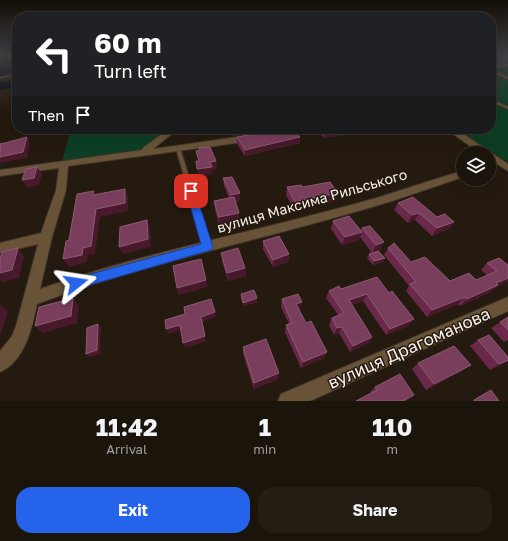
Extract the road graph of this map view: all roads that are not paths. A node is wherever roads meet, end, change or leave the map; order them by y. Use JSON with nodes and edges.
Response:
{"nodes":[{"id":1,"x":498,"y":74,"type":"edge"},
{"id":2,"x":508,"y":78,"type":"edge"},
{"id":3,"x":496,"y":102,"type":"edge"},
{"id":4,"x":508,"y":108,"type":"edge"},
{"id":5,"x":167,"y":134,"type":"edge"},
{"id":6,"x":458,"y":134,"type":"edge"},
{"id":7,"x":258,"y":136,"type":"edge"},
{"id":8,"x":476,"y":146,"type":"edge"},
{"id":9,"x":178,"y":148,"type":"junction"},
{"id":10,"x":146,"y":153,"type":"junction"},
{"id":11,"x":496,"y":160,"type":"edge"},
{"id":12,"x":64,"y":163,"type":"junction"},
{"id":13,"x":506,"y":166,"type":"edge"},
{"id":14,"x":496,"y":167,"type":"edge"},
{"id":15,"x":0,"y":173,"type":"edge"},
{"id":16,"x":456,"y":176,"type":"edge"},
{"id":17,"x":46,"y":238,"type":"junction"},
{"id":18,"x":207,"y":247,"type":"junction"},
{"id":19,"x":0,"y":248,"type":"edge"},
{"id":20,"x":30,"y":300,"type":"junction"},
{"id":21,"x":508,"y":304,"type":"edge"},
{"id":22,"x":0,"y":363,"type":"edge"},
{"id":23,"x":288,"y":401,"type":"edge"}],
"edges":[{"from":1,"to":2,"type":"lane"},
{"from":3,"to":4,"type":"lane"},
{"from":5,"to":10,"type":"street"},
{"from":6,"to":8,"type":"street"},
{"from":7,"to":9,"type":"street"},
{"from":9,"to":10,"type":"street"},
{"from":9,"to":18,"type":"lane"},
{"from":10,"to":12,"type":"street"},
{"from":11,"to":13,"type":"street"},
{"from":12,"to":15,"type":"street"},
{"from":12,"to":17,"type":"street"},
{"from":13,"to":14,"type":"street"},
{"from":16,"to":18,"type":"street","name":"вулиця Максима Рильського"},
{"from":17,"to":19,"type":"street"},
{"from":17,"to":20,"type":"street"},
{"from":18,"to":20,"type":"street","name":"вулиця Максима Рильського"},
{"from":20,"to":22,"type":"street"},
{"from":21,"to":23,"type":"street","name":"вулиця Драгоманова"}]}
